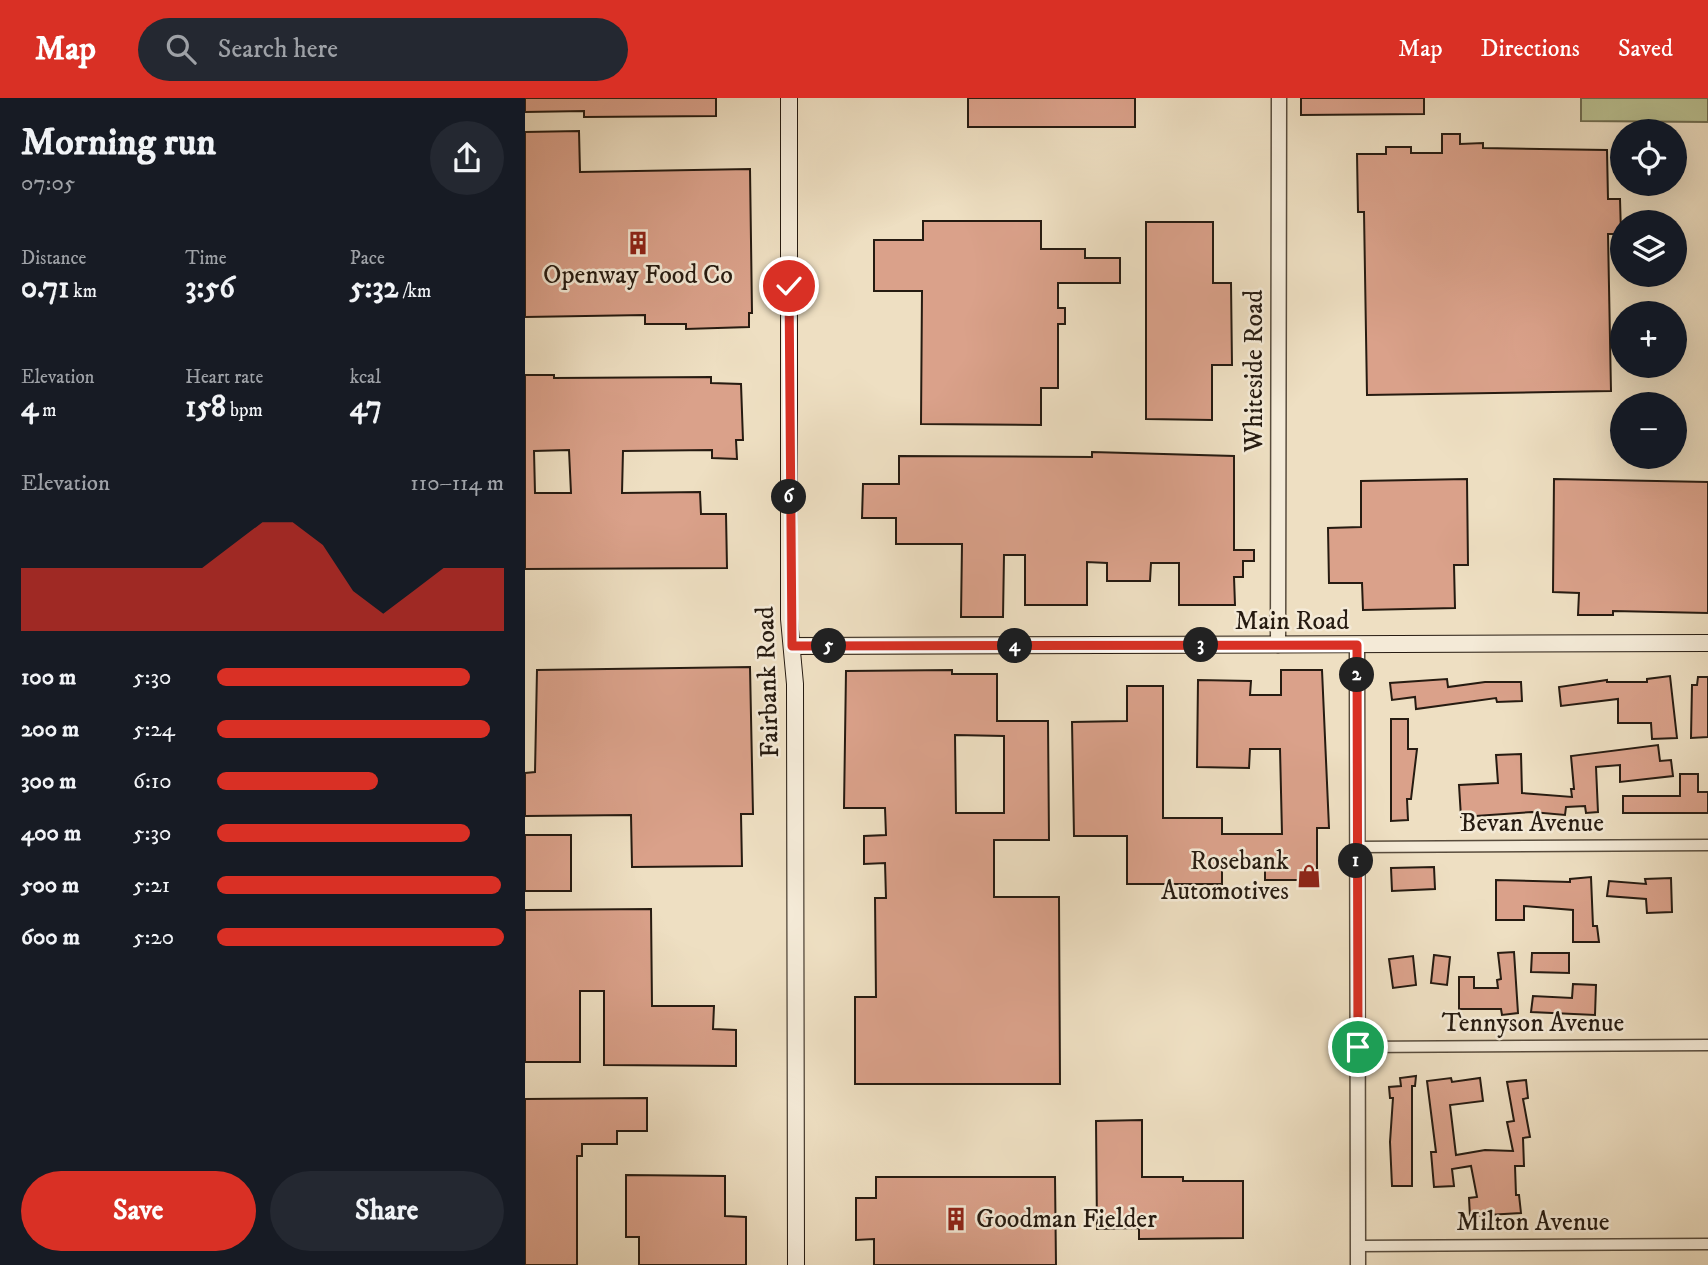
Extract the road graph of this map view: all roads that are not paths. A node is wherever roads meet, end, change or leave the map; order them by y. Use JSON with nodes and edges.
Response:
{"nodes":[{"id":1,"x":789,"y":98,"type":"edge"},
{"id":2,"x":1279,"y":98,"type":"edge"},
{"id":3,"x":1708,"y":643,"type":"edge"},
{"id":4,"x":1278,"y":645,"type":"junction"},
{"id":5,"x":1357,"y":645,"type":"junction"},
{"id":6,"x":792,"y":646,"type":"junction"},
{"id":7,"x":1708,"y":845,"type":"edge"},
{"id":8,"x":1356,"y":847,"type":"junction"},
{"id":9,"x":1708,"y":1045,"type":"edge"},
{"id":10,"x":1358,"y":1047,"type":"junction"},
{"id":11,"x":1708,"y":1244,"type":"edge"},
{"id":12,"x":1358,"y":1246,"type":"junction"},
{"id":13,"x":796,"y":1265,"type":"edge"},
{"id":14,"x":1358,"y":1265,"type":"edge"}],
"edges":[{"from":1,"to":6,"type":"main road","name":"Fairbank Road"},
{"from":2,"to":4,"type":"street","name":"Whiteside Road"},
{"from":3,"to":5,"type":"main road","name":"Main Road"},
{"from":4,"to":5,"type":"main road","name":"Main Road"},
{"from":4,"to":6,"type":"main road","name":"Main Road"},
{"from":5,"to":8,"type":"street"},
{"from":6,"to":13,"type":"main road","name":"Fairbank Road"},
{"from":7,"to":8,"type":"street","name":"Bevan Avenue"},
{"from":8,"to":10,"type":"street"},
{"from":9,"to":10,"type":"street","name":"Tennyson Avenue"},
{"from":10,"to":12,"type":"street"},
{"from":11,"to":12,"type":"street","name":"Milton Avenue"},
{"from":12,"to":14,"type":"street"}]}
